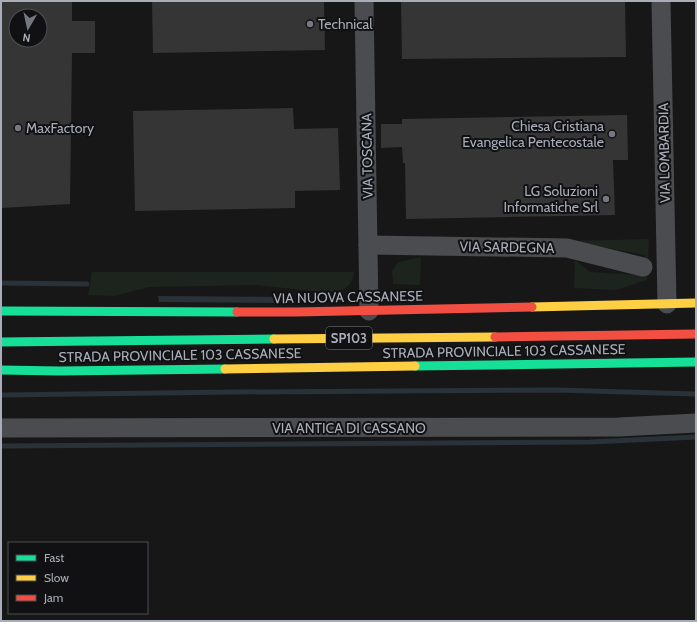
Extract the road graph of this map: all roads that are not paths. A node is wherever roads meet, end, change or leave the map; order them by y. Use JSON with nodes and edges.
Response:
{"nodes":[{"id":1,"x":364,"y":1,"type":"edge"},
{"id":2,"x":661,"y":1,"type":"edge"},
{"id":3,"x":368,"y":245,"type":"junction"},
{"id":4,"x":643,"y":267,"type":"dead end"},
{"id":5,"x":696,"y":303,"type":"edge"},
{"id":6,"x":666,"y":304,"type":"junction"},
{"id":7,"x":1,"y":311,"type":"edge"},
{"id":8,"x":369,"y":311,"type":"junction"},
{"id":9,"x":696,"y":334,"type":"edge"},
{"id":10,"x":1,"y":342,"type":"edge"},
{"id":11,"x":696,"y":362,"type":"edge"},
{"id":12,"x":1,"y":370,"type":"edge"},
{"id":13,"x":59,"y":371,"type":"junction"},
{"id":14,"x":1,"y":374,"type":"edge"},
{"id":15,"x":696,"y":423,"type":"edge"},
{"id":16,"x":1,"y":428,"type":"edge"}],
"edges":[{"from":1,"to":3,"type":"street","name":"VIA TOSCANA"},
{"from":2,"to":6,"type":"street","name":"VIA LOMBARDIA"},
{"from":3,"to":4,"type":"street","name":"VIA SARDEGNA"},
{"from":3,"to":8,"type":"street","name":"VIA TOSCANA"},
{"from":5,"to":6,"type":"main road","name":"VIA NUOVA CASSANESE","number":"SP103"},
{"from":6,"to":8,"type":"main road","name":"VIA NUOVA CASSANESE","number":"SP103"},
{"from":7,"to":8,"type":"main road","name":"VIA NUOVA CASSANESE","number":"SP103"},
{"from":9,"to":10,"type":"main road","name":"STRADA PROVINCIALE 103 CASSANESE","number":"SP103"},
{"from":11,"to":13,"type":"main road","name":"STRADA PROVINCIALE 103 CASSANESE","number":"SP103"},
{"from":12,"to":13,"type":"main road","name":"STRADA PROVINCIALE 103 CASSANESE","number":"SP103"},
{"from":13,"to":14,"type":"main road","number":"SP103"},
{"from":15,"to":16,"type":"street","name":"VIA ANTICA DI CASSANO"}]}
